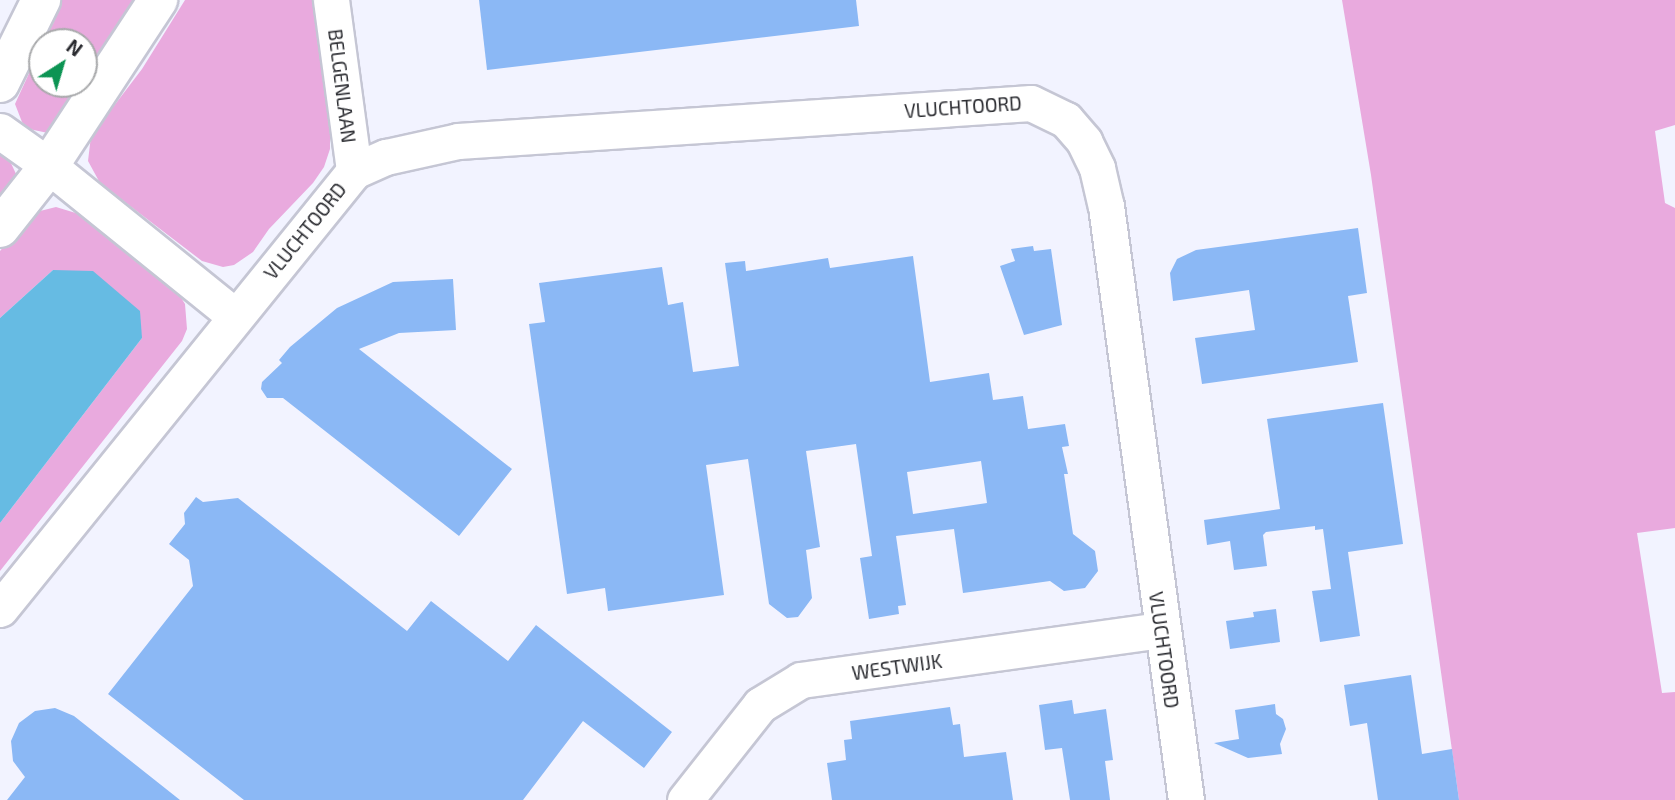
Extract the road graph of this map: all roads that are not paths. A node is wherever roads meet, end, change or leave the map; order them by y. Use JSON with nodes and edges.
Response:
{"nodes":[{"id":1,"x":41,"y":0,"type":"edge"},
{"id":2,"x":159,"y":0,"type":"edge"},
{"id":3,"x":331,"y":0,"type":"edge"},
{"id":4,"x":0,"y":83,"type":"edge"},
{"id":5,"x":0,"y":131,"type":"edge"},
{"id":6,"x":49,"y":166,"type":"junction"},
{"id":7,"x":354,"y":171,"type":"junction"},
{"id":8,"x":0,"y":228,"type":"edge"},
{"id":9,"x":235,"y":316,"type":"junction"},
{"id":10,"x":0,"y":609,"type":"edge"},
{"id":11,"x":1161,"y":630,"type":"junction"},
{"id":12,"x":685,"y":800,"type":"edge"},
{"id":13,"x":1186,"y":800,"type":"edge"}],
"edges":[{"from":1,"to":4,"type":"main road"},
{"from":2,"to":6,"type":"main road"},
{"from":3,"to":7,"type":"street","name":"BELGENLAAN"},
{"from":5,"to":6,"type":"street"},
{"from":6,"to":8,"type":"main road"},
{"from":6,"to":9,"type":"street"},
{"from":7,"to":9,"type":"street","name":"VLUCHTOORD"},
{"from":7,"to":11,"type":"street","name":"VLUCHTOORD"},
{"from":9,"to":10,"type":"street","name":"VLUCHTOORD"},
{"from":11,"to":12,"type":"street","name":"WESTWIJK"},
{"from":11,"to":13,"type":"street","name":"VLUCHTOORD"}]}
